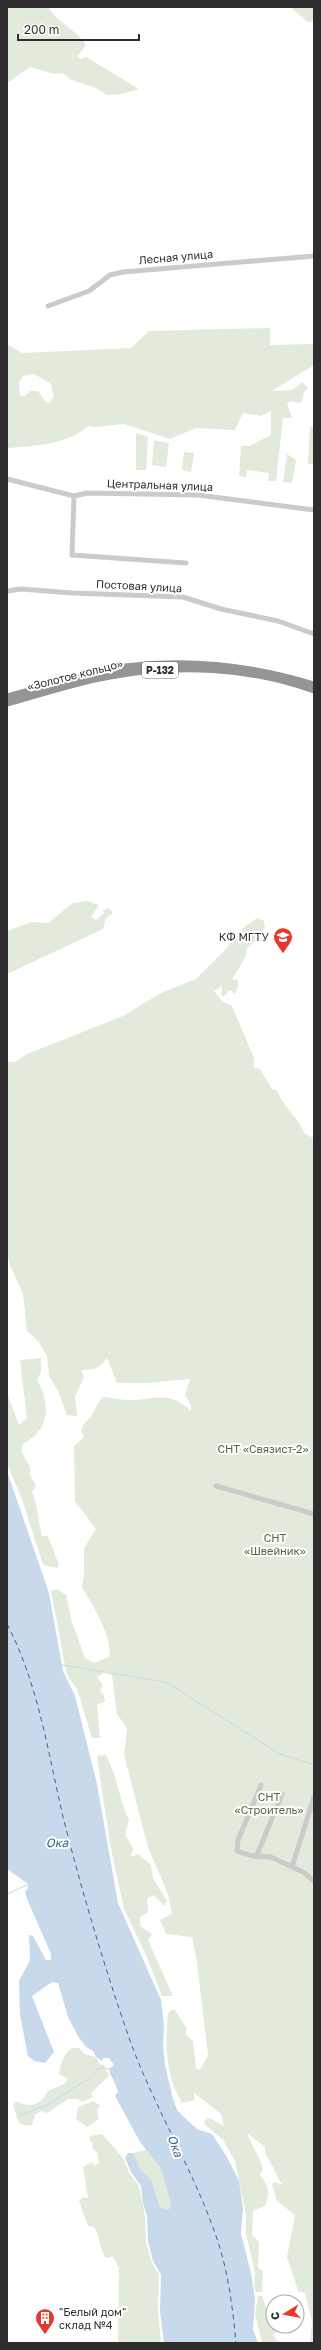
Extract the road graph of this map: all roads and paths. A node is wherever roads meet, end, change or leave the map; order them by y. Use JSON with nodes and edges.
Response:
{"nodes":[{"id":1,"x":314,"y":256,"type":"edge"},
{"id":2,"x":48,"y":306,"type":"dead end"},
{"id":3,"x":7,"y":479,"type":"edge"},
{"id":4,"x":74,"y":496,"type":"junction"},
{"id":5,"x":314,"y":510,"type":"edge"},
{"id":6,"x":186,"y":563,"type":"dead end"},
{"id":7,"x":7,"y":591,"type":"edge"},
{"id":8,"x":314,"y":634,"type":"edge"},
{"id":9,"x":314,"y":685,"type":"edge"},
{"id":10,"x":314,"y":690,"type":"edge"},
{"id":11,"x":7,"y":697,"type":"edge"},
{"id":12,"x":7,"y":703,"type":"edge"},
{"id":13,"x":216,"y":1486,"type":"dead end"},
{"id":14,"x":314,"y":1514,"type":"edge"},
{"id":15,"x":261,"y":1785,"type":"dead end"},
{"id":16,"x":282,"y":1794,"type":"dead end"},
{"id":17,"x":314,"y":1797,"type":"edge"},
{"id":18,"x":257,"y":1855,"type":"junction"},
{"id":19,"x":292,"y":1867,"type":"junction"},
{"id":20,"x":314,"y":1881,"type":"edge"}],
"edges":[{"from":1,"to":2,"type":"street","name":"Лесная улица"},
{"from":3,"to":4,"type":"street","name":"Центральная улица"},
{"from":4,"to":5,"type":"street","name":"Центральная улица"},
{"from":4,"to":6,"type":"street"},
{"from":7,"to":8,"type":"street","name":"Постовая улица"},
{"from":9,"to":11,"type":"highway","name":"«Золотое кольцо»","number":"Р-132"},
{"from":10,"to":12,"type":"highway","name":"«Золотое кольцо»","number":"Р-132"},
{"from":13,"to":14,"type":"street"},
{"from":15,"to":18,"type":"street"},
{"from":16,"to":18,"type":"street"},
{"from":17,"to":19,"type":"street"},
{"from":18,"to":19,"type":"street"},
{"from":19,"to":20,"type":"street"}]}
